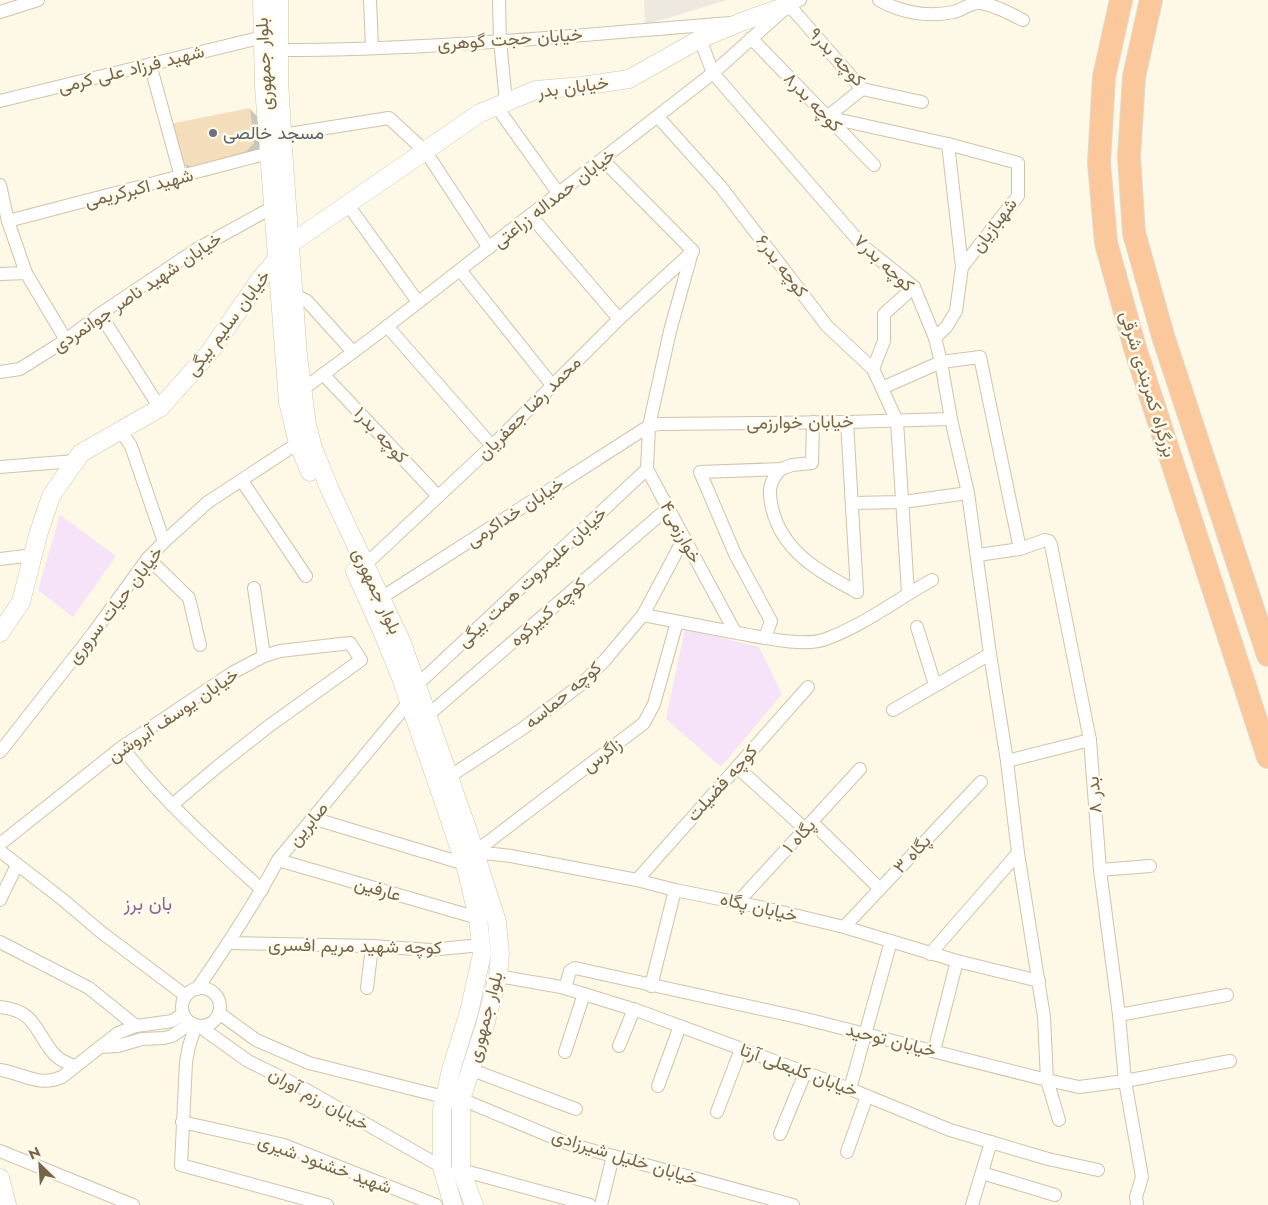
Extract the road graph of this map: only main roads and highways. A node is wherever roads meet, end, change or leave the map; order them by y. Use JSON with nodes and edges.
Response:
{"nodes":[{"id":1,"x":1121,"y":0,"type":"edge"},
{"id":2,"x":1151,"y":0,"type":"edge"},
{"id":3,"x":1268,"y":655,"type":"edge"},
{"id":4,"x":1268,"y":757,"type":"edge"}],
"edges":[{"from":1,"to":4,"type":"highway","name":"بزرگراه کمربندی شرقی"},
{"from":2,"to":3,"type":"highway","name":"بزرگراه کمربندی شرقی"}]}
